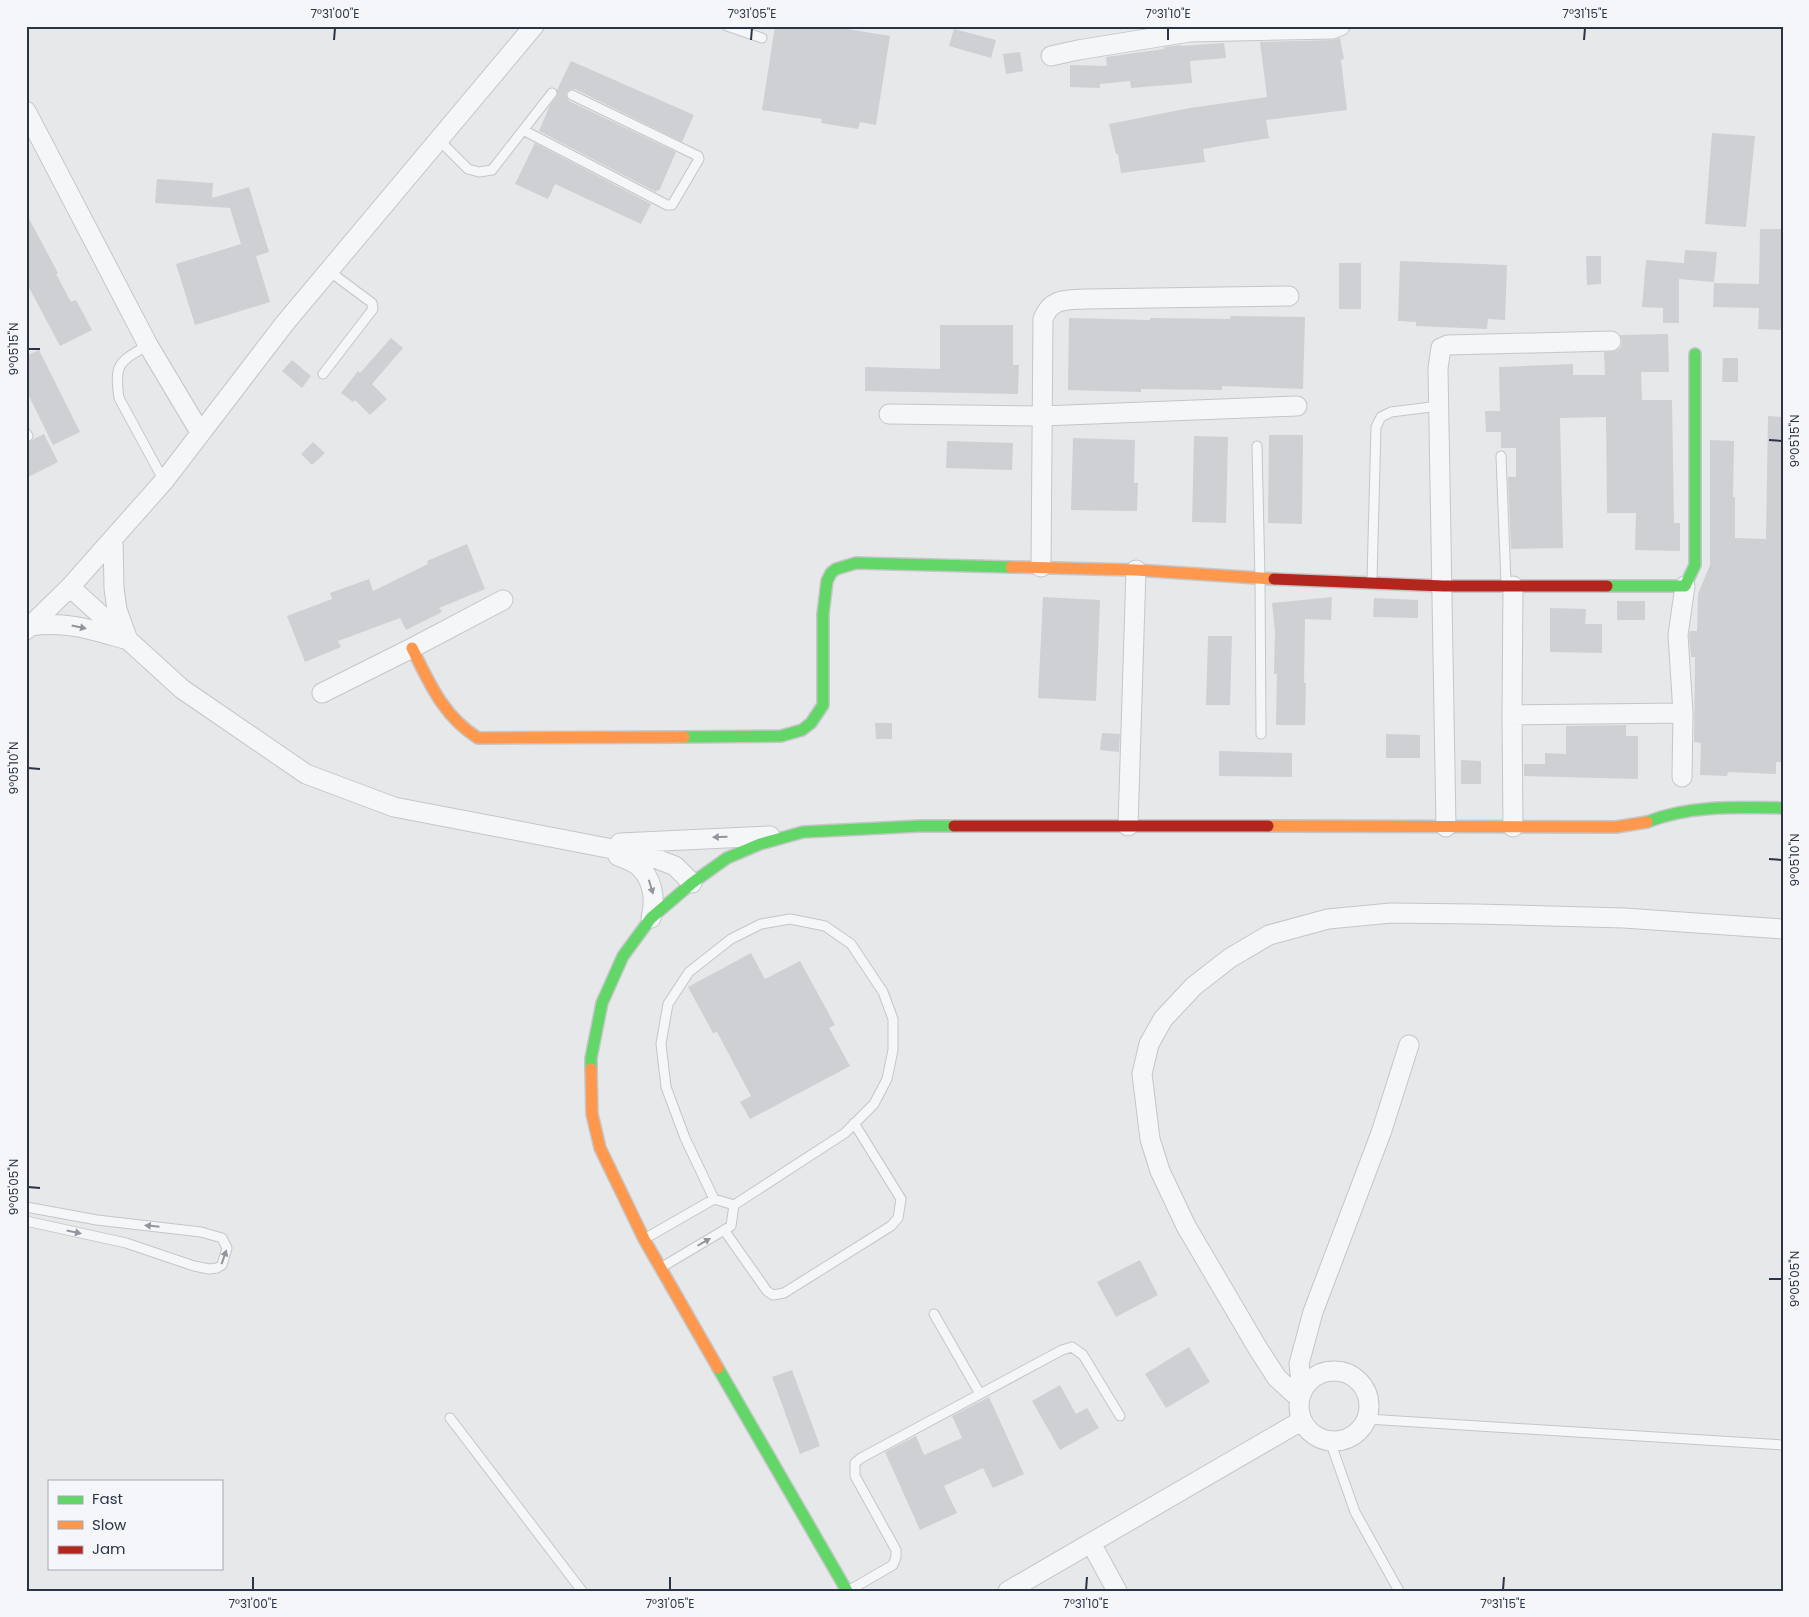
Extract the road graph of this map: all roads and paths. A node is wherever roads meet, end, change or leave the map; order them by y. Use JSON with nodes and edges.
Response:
{"nodes":[{"id":1,"x":534,"y":26,"type":"edge"},
{"id":2,"x":727,"y":26,"type":"edge"},
{"id":3,"x":1340,"y":26,"type":"edge"},
{"id":4,"x":762,"y":38,"type":"dead end"},
{"id":5,"x":1051,"y":56,"type":"dead end"},
{"id":6,"x":552,"y":93,"type":"dead end"},
{"id":7,"x":572,"y":95,"type":"dead end"},
{"id":8,"x":29,"y":123,"type":"edge"},
{"id":9,"x":523,"y":130,"type":"junction"},
{"id":10,"x":439,"y":140,"type":"junction"},
{"id":11,"x":329,"y":271,"type":"junction"},
{"id":12,"x":1289,"y":296,"type":"dead end"},
{"id":13,"x":1611,"y":341,"type":"dead end"},
{"id":14,"x":148,"y":345,"type":"junction"},
{"id":15,"x":1695,"y":354,"type":"dead end"},
{"id":16,"x":323,"y":374,"type":"dead end"},
{"id":17,"x":1297,"y":406,"type":"dead end"},
{"id":18,"x":1440,"y":406,"type":"junction"},
{"id":19,"x":889,"y":414,"type":"dead end"},
{"id":20,"x":1042,"y":416,"type":"junction"},
{"id":21,"x":200,"y":432,"type":"junction"},
{"id":22,"x":1257,"y":446,"type":"dead end"},
{"id":23,"x":1501,"y":456,"type":"dead end"},
{"id":24,"x":164,"y":481,"type":"junction"},
{"id":25,"x":113,"y":539,"type":"junction"},
{"id":26,"x":1041,"y":567,"type":"junction"},
{"id":27,"x":1136,"y":570,"type":"junction"},
{"id":28,"x":1260,"y":579,"type":"junction"},
{"id":29,"x":1372,"y":582,"type":"junction"},
{"id":30,"x":1443,"y":586,"type":"junction"},
{"id":31,"x":1509,"y":586,"type":"junction"},
{"id":32,"x":1684,"y":586,"type":"junction"},
{"id":33,"x":70,"y":587,"type":"junction"},
{"id":34,"x":503,"y":600,"type":"dead end"},
{"id":35,"x":28,"y":628,"type":"edge"},
{"id":36,"x":128,"y":640,"type":"junction"},
{"id":37,"x":412,"y":648,"type":"junction"},
{"id":38,"x":322,"y":693,"type":"dead end"},
{"id":39,"x":1683,"y":713,"type":"junction"},
{"id":40,"x":1512,"y":715,"type":"junction"},
{"id":41,"x":1261,"y":734,"type":"dead end"},
{"id":42,"x":1682,"y":777,"type":"dead end"},
{"id":43,"x":1783,"y":808,"type":"edge"},
{"id":44,"x":1128,"y":826,"type":"junction"},
{"id":45,"x":1446,"y":827,"type":"junction"},
{"id":46,"x":1513,"y":827,"type":"junction"},
{"id":47,"x":803,"y":832,"type":"junction"},
{"id":48,"x":595,"y":845,"type":"junction"},
{"id":49,"x":692,"y":883,"type":"junction"},
{"id":50,"x":651,"y":918,"type":"junction"},
{"id":51,"x":1783,"y":929,"type":"edge"},
{"id":52,"x":1409,"y":1045,"type":"dead end"},
{"id":53,"x":854,"y":1123,"type":"junction"},
{"id":54,"x":714,"y":1199,"type":"junction"},
{"id":55,"x":734,"y":1206,"type":"junction"},
{"id":56,"x":26,"y":1207,"type":"edge"},
{"id":57,"x":26,"y":1222,"type":"edge"},
{"id":58,"x":724,"y":1230,"type":"junction"},
{"id":59,"x":644,"y":1239,"type":"junction"},
{"id":60,"x":662,"y":1267,"type":"junction"},
{"id":61,"x":934,"y":1314,"type":"dead end"},
{"id":62,"x":980,"y":1394,"type":"junction"},
{"id":63,"x":1301,"y":1394,"type":"junction"},
{"id":64,"x":1120,"y":1416,"type":"dead end"},
{"id":65,"x":450,"y":1418,"type":"dead end"},
{"id":66,"x":1366,"y":1419,"type":"junction"},
{"id":67,"x":1301,"y":1421,"type":"junction"},
{"id":68,"x":1330,"y":1441,"type":"junction"},
{"id":69,"x":1783,"y":1445,"type":"edge"},
{"id":70,"x":1091,"y":1543,"type":"junction"},
{"id":71,"x":582,"y":1591,"type":"edge"},
{"id":72,"x":848,"y":1591,"type":"edge"},
{"id":73,"x":1008,"y":1591,"type":"edge"},
{"id":74,"x":1116,"y":1591,"type":"edge"},
{"id":75,"x":1399,"y":1591,"type":"edge"}],
"edges":[{"from":1,"to":10,"type":"street"},
{"from":2,"to":4,"type":"lane"},
{"from":3,"to":5,"type":"street"},
{"from":6,"to":9,"type":"lane"},
{"from":7,"to":9,"type":"lane"},
{"from":8,"to":14,"type":"street"},
{"from":9,"to":10,"type":"lane"},
{"from":10,"to":11,"type":"street"},
{"from":11,"to":16,"type":"lane"},
{"from":11,"to":21,"type":"street"},
{"from":12,"to":20,"type":"street"},
{"from":13,"to":18,"type":"street"},
{"from":14,"to":21,"type":"street"},
{"from":14,"to":24,"type":"lane"},
{"from":15,"to":32,"type":"street"},
{"from":17,"to":20,"type":"street"},
{"from":18,"to":29,"type":"lane"},
{"from":18,"to":30,"type":"street"},
{"from":19,"to":20,"type":"street"},
{"from":20,"to":26,"type":"street"},
{"from":21,"to":24,"type":"street"},
{"from":22,"to":28,"type":"lane"},
{"from":23,"to":31,"type":"lane"},
{"from":24,"to":25,"type":"street"},
{"from":25,"to":33,"type":"street"},
{"from":25,"to":36,"type":"street"},
{"from":26,"to":27,"type":"street"},
{"from":26,"to":37,"type":"street"},
{"from":27,"to":28,"type":"street"},
{"from":27,"to":44,"type":"street"},
{"from":28,"to":29,"type":"street"},
{"from":28,"to":41,"type":"lane"},
{"from":29,"to":30,"type":"street"},
{"from":30,"to":31,"type":"street"},
{"from":30,"to":45,"type":"street"},
{"from":31,"to":32,"type":"street"},
{"from":31,"to":40,"type":"street"},
{"from":32,"to":39,"type":"street"},
{"from":33,"to":35,"type":"street"},
{"from":33,"to":36,"type":"street"},
{"from":34,"to":37,"type":"street"},
{"from":35,"to":36,"type":"street","one_way":true},
{"from":36,"to":48,"type":"street"},
{"from":37,"to":38,"type":"street"},
{"from":39,"to":40,"type":"street"},
{"from":39,"to":42,"type":"street"},
{"from":40,"to":46,"type":"street"},
{"from":43,"to":46,"type":"street"},
{"from":44,"to":45,"type":"street"},
{"from":44,"to":47,"type":"street"},
{"from":45,"to":46,"type":"street"},
{"from":47,"to":48,"type":"street","one_way":true},
{"from":47,"to":49,"type":"street"},
{"from":48,"to":49,"type":"street"},
{"from":48,"to":50,"type":"street","one_way":true},
{"from":49,"to":50,"type":"street"},
{"from":50,"to":59,"type":"street"},
{"from":51,"to":63,"type":"street"},
{"from":52,"to":63,"type":"street"},
{"from":53,"to":54,"type":"lane"},
{"from":53,"to":55,"type":"lane"},
{"from":53,"to":58,"type":"lane"},
{"from":54,"to":55,"type":"lane"},
{"from":54,"to":59,"type":"lane"},
{"from":55,"to":58,"type":"lane"},
{"from":57,"to":56,"type":"lane","one_way":true},
{"from":60,"to":58,"type":"lane","one_way":true},
{"from":59,"to":60,"type":"street"},
{"from":60,"to":72,"type":"street"},
{"from":61,"to":62,"type":"lane"},
{"from":62,"to":64,"type":"lane"},
{"from":62,"to":72,"type":"lane"},
{"from":63,"to":66,"type":"street"},
{"from":63,"to":67,"type":"street"},
{"from":65,"to":71,"type":"lane"},
{"from":66,"to":68,"type":"street"},
{"from":66,"to":69,"type":"lane"},
{"from":67,"to":68,"type":"street"},
{"from":67,"to":70,"type":"street"},
{"from":68,"to":75,"type":"lane"},
{"from":70,"to":73,"type":"street"},
{"from":70,"to":74,"type":"street"}]}
